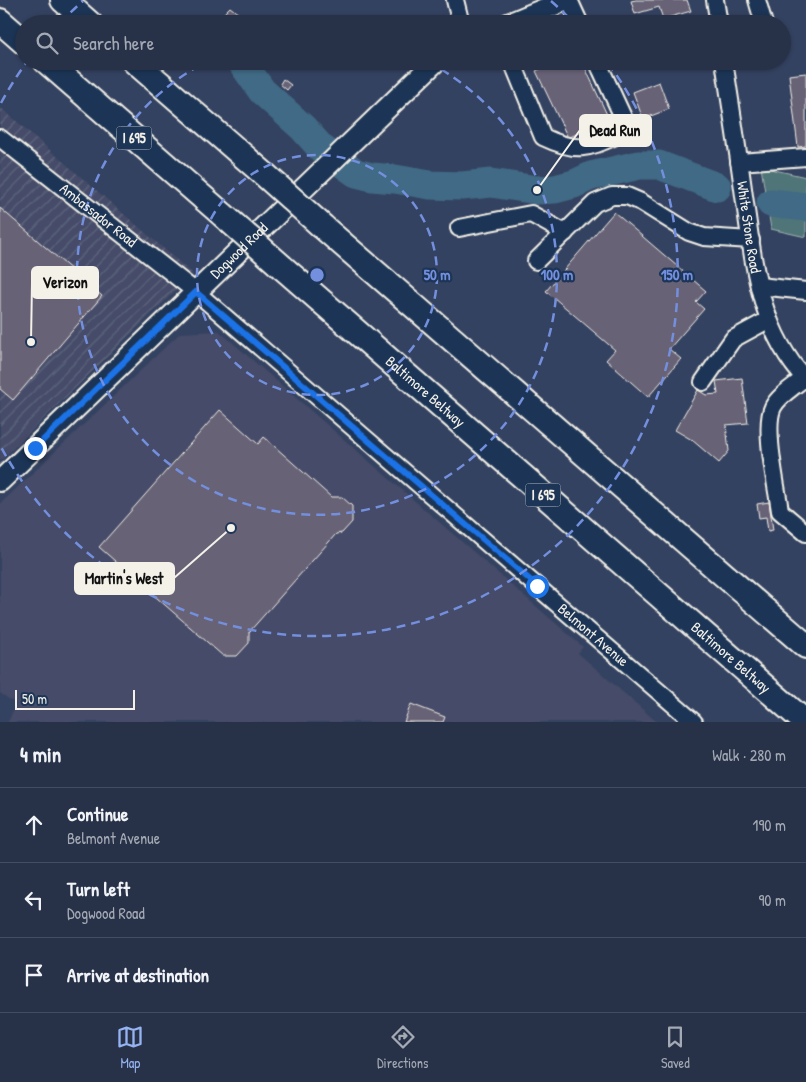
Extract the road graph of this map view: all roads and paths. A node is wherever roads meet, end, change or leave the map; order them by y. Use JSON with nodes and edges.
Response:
{"nodes":[{"id":1,"x":63,"y":0,"type":"edge"},
{"id":2,"x":455,"y":0,"type":"edge"},
{"id":3,"x":568,"y":0,"type":"edge"},
{"id":4,"x":715,"y":0,"type":"edge"},
{"id":5,"x":757,"y":0,"type":"edge"},
{"id":6,"x":80,"y":15,"type":"edge"},
{"id":7,"x":459,"y":15,"type":"edge"},
{"id":8,"x":530,"y":15,"type":"edge"},
{"id":9,"x":576,"y":15,"type":"edge"},
{"id":10,"x":717,"y":15,"type":"edge"},
{"id":11,"x":761,"y":15,"type":"edge"},
{"id":12,"x":0,"y":21,"type":"edge"},
{"id":13,"x":15,"y":34,"type":"edge"},
{"id":14,"x":56,"y":70,"type":"edge"},
{"id":15,"x":144,"y":70,"type":"edge"},
{"id":16,"x":427,"y":70,"type":"edge"},
{"id":17,"x":516,"y":70,"type":"edge"},
{"id":18,"x":601,"y":70,"type":"edge"},
{"id":19,"x":725,"y":70,"type":"edge"},
{"id":20,"x":0,"y":138,"type":"edge"},
{"id":21,"x":806,"y":157,"type":"edge"},
{"id":22,"x":739,"y":162,"type":"junction"},
{"id":23,"x":459,"y":228,"type":"dead end"},
{"id":24,"x":565,"y":233,"type":"junction"},
{"id":25,"x":751,"y":240,"type":"junction"},
{"id":26,"x":536,"y":261,"type":"dead end"},
{"id":27,"x":759,"y":286,"type":"junction"},
{"id":28,"x":806,"y":291,"type":"edge"},
{"id":29,"x":196,"y":292,"type":"junction"},
{"id":30,"x":768,"y":320,"type":"junction"},
{"id":31,"x":805,"y":379,"type":"edge"},
{"id":32,"x":702,"y":382,"type":"dead end"},
{"id":33,"x":0,"y":481,"type":"edge"},
{"id":34,"x":806,"y":533,"type":"edge"},
{"id":35,"x":806,"y":646,"type":"edge"},
{"id":36,"x":694,"y":722,"type":"edge"},
{"id":37,"x":805,"y":722,"type":"edge"}],
"edges":[{"from":1,"to":6,"type":"highway"},
{"from":2,"to":7,"type":"street"},
{"from":3,"to":8,"type":"main road"},
{"from":3,"to":9,"type":"street"},
{"from":4,"to":10,"type":"street"},
{"from":5,"to":11,"type":"street"},
{"from":12,"to":13,"type":"highway"},
{"from":14,"to":37,"type":"highway","name":"Baltimore Beltway","number":"I 695","bridge":true},
{"from":15,"to":35,"type":"highway","bridge":true},
{"from":16,"to":29,"type":"main road","name":"Dogwood Road"},
{"from":17,"to":18,"type":"street"},
{"from":19,"to":22,"type":"street","name":"White Stone Road"},
{"from":20,"to":29,"type":"street","name":"Ambassador Road"},
{"from":21,"to":22,"type":"street"},
{"from":22,"to":25,"type":"street","name":"White Stone Road"},
{"from":23,"to":24,"type":"street"},
{"from":24,"to":25,"type":"street"},
{"from":24,"to":26,"type":"street"},
{"from":25,"to":27,"type":"street","name":"White Stone Road"},
{"from":27,"to":28,"type":"street"},
{"from":27,"to":30,"type":"street","name":"White Stone Road"},
{"from":29,"to":33,"type":"main road","name":"Dogwood Road"},
{"from":29,"to":36,"type":"street","name":"Belmont Avenue"},
{"from":30,"to":31,"type":"street","name":"White Stone Road"},
{"from":30,"to":32,"type":"street"},
{"from":31,"to":34,"type":"street"}]}
